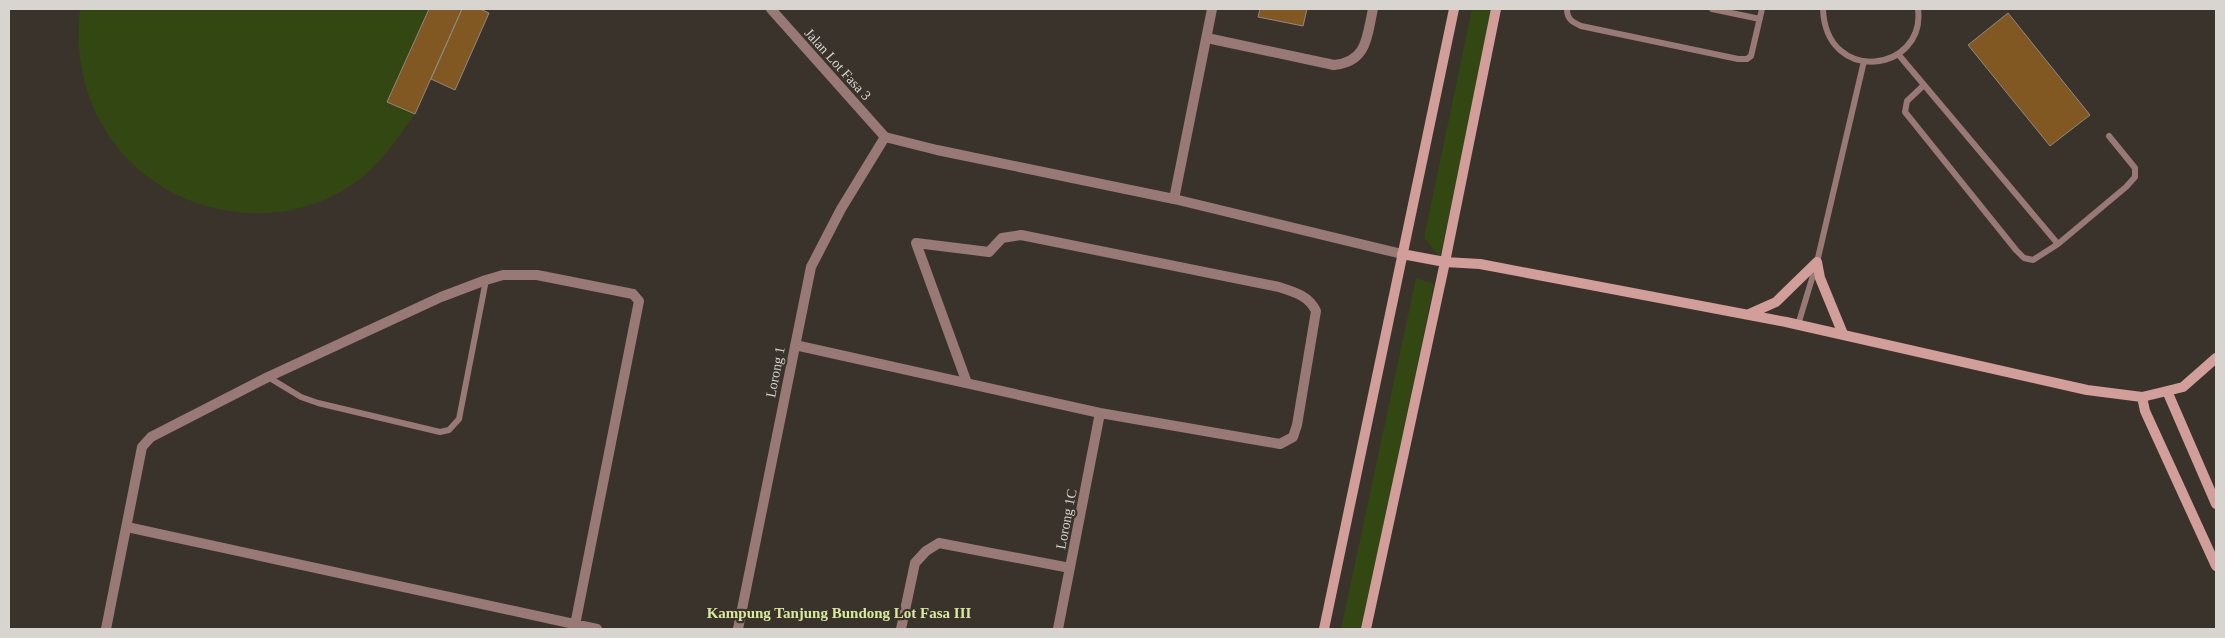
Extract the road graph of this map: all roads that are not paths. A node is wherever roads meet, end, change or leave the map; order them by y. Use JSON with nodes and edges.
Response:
{"nodes":[{"id":1,"x":771,"y":9,"type":"edge"},
{"id":2,"x":1212,"y":9,"type":"edge"},
{"id":3,"x":1373,"y":9,"type":"edge"},
{"id":4,"x":1454,"y":9,"type":"edge"},
{"id":5,"x":1496,"y":9,"type":"edge"},
{"id":6,"x":1567,"y":9,"type":"edge"},
{"id":7,"x":1712,"y":9,"type":"edge"},
{"id":8,"x":1762,"y":9,"type":"edge"},
{"id":9,"x":1823,"y":9,"type":"edge"},
{"id":10,"x":1918,"y":9,"type":"edge"},
{"id":11,"x":1760,"y":19,"type":"junction"},
{"id":12,"x":1206,"y":38,"type":"junction"},
{"id":13,"x":1898,"y":54,"type":"junction"},
{"id":14,"x":1864,"y":61,"type":"junction"},
{"id":15,"x":1924,"y":85,"type":"junction"},
{"id":16,"x":2109,"y":136,"type":"dead end"},
{"id":17,"x":885,"y":137,"type":"junction"},
{"id":18,"x":1174,"y":199,"type":"junction"},
{"id":19,"x":2058,"y":244,"type":"junction"},
{"id":20,"x":1402,"y":254,"type":"junction"},
{"id":21,"x":1445,"y":262,"type":"junction"},
{"id":22,"x":1817,"y":262,"type":"junction"},
{"id":23,"x":486,"y":280,"type":"junction"},
{"id":24,"x":1749,"y":314,"type":"junction"},
{"id":25,"x":1798,"y":324,"type":"junction"},
{"id":26,"x":1843,"y":334,"type":"junction"},
{"id":27,"x":795,"y":345,"type":"junction"},
{"id":28,"x":2216,"y":358,"type":"edge"},
{"id":29,"x":268,"y":377,"type":"junction"},
{"id":30,"x":967,"y":383,"type":"junction"},
{"id":31,"x":2167,"y":391,"type":"junction"},
{"id":32,"x":2142,"y":397,"type":"junction"},
{"id":33,"x":1100,"y":413,"type":"junction"},
{"id":34,"x":2216,"y":504,"type":"edge"},
{"id":35,"x":127,"y":527,"type":"junction"},
{"id":36,"x":2216,"y":566,"type":"edge"},
{"id":37,"x":1070,"y":568,"type":"junction"},
{"id":38,"x":575,"y":625,"type":"junction"},
{"id":39,"x":106,"y":629,"type":"edge"},
{"id":40,"x":597,"y":629,"type":"edge"},
{"id":41,"x":738,"y":629,"type":"edge"},
{"id":42,"x":901,"y":629,"type":"edge"},
{"id":43,"x":1058,"y":629,"type":"edge"},
{"id":44,"x":1324,"y":629,"type":"edge"},
{"id":45,"x":1366,"y":629,"type":"edge"}],
"edges":[{"from":1,"to":17,"type":"street","name":"Jalan Lot Fasa 3"},
{"from":2,"to":12,"type":"street"},
{"from":3,"to":12,"type":"street"},
{"from":4,"to":20,"type":"street"},
{"from":5,"to":21,"type":"street"},
{"from":6,"to":11,"type":"lane"},
{"from":7,"to":11,"type":"lane"},
{"from":8,"to":11,"type":"lane"},
{"from":9,"to":14,"type":"lane"},
{"from":10,"to":13,"type":"lane"},
{"from":12,"to":18,"type":"street"},
{"from":13,"to":14,"type":"lane"},
{"from":13,"to":15,"type":"lane"},
{"from":14,"to":22,"type":"lane"},
{"from":15,"to":19,"type":"lane"},
{"from":15,"to":19,"type":"lane"},
{"from":16,"to":19,"type":"lane"},
{"from":17,"to":18,"type":"street"},
{"from":17,"to":27,"type":"street","name":"Lorong 1"},
{"from":18,"to":20,"type":"street"},
{"from":20,"to":21,"type":"street"},
{"from":20,"to":44,"type":"street"},
{"from":21,"to":24,"type":"street"},
{"from":21,"to":45,"type":"street"},
{"from":22,"to":24,"type":"street"},
{"from":22,"to":25,"type":"lane"},
{"from":22,"to":26,"type":"street"},
{"from":23,"to":29,"type":"street"},
{"from":23,"to":29,"type":"lane"},
{"from":23,"to":38,"type":"street"},
{"from":24,"to":25,"type":"street"},
{"from":25,"to":26,"type":"street"},
{"from":26,"to":32,"type":"street"},
{"from":27,"to":30,"type":"street"},
{"from":27,"to":41,"type":"street","name":"Lorong 1"},
{"from":28,"to":31,"type":"street"},
{"from":29,"to":35,"type":"street"},
{"from":30,"to":33,"type":"street"},
{"from":30,"to":33,"type":"street"},
{"from":31,"to":32,"type":"street"},
{"from":31,"to":34,"type":"street"},
{"from":32,"to":36,"type":"street"},
{"from":33,"to":37,"type":"street","name":"Lorong 1C"},
{"from":35,"to":38,"type":"street"},
{"from":35,"to":39,"type":"street"},
{"from":37,"to":42,"type":"street"},
{"from":37,"to":43,"type":"street","name":"Lorong 1C"},
{"from":38,"to":40,"type":"street"}]}
